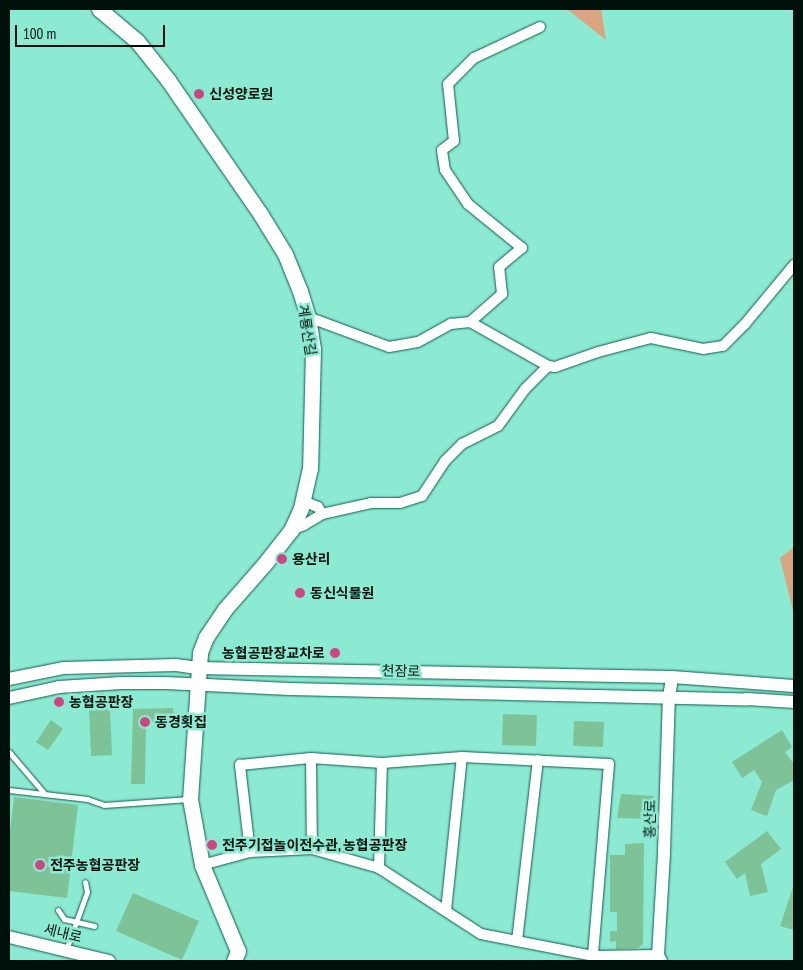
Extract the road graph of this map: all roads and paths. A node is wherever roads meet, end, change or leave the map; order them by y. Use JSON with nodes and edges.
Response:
{"nodes":[{"id":1,"x":99,"y":9,"type":"edge"},
{"id":2,"x":540,"y":27,"type":"dead end"},
{"id":3,"x":794,"y":265,"type":"edge"},
{"id":4,"x":308,"y":317,"type":"junction"},
{"id":5,"x":470,"y":322,"type":"junction"},
{"id":6,"x":548,"y":366,"type":"junction"},
{"id":7,"x":303,"y":501,"type":"junction"},
{"id":8,"x":322,"y":514,"type":"junction"},
{"id":9,"x":290,"y":530,"type":"junction"},
{"id":10,"x":198,"y":668,"type":"junction"},
{"id":11,"x":672,"y":677,"type":"junction"},
{"id":12,"x":9,"y":679,"type":"edge"},
{"id":13,"x":196,"y":684,"type":"junction"},
{"id":14,"x":794,"y":686,"type":"edge"},
{"id":15,"x":9,"y":698,"type":"edge"},
{"id":16,"x":669,"y":698,"type":"junction"},
{"id":17,"x":794,"y":702,"type":"edge"},
{"id":18,"x":9,"y":752,"type":"edge"},
{"id":19,"x":462,"y":757,"type":"junction"},
{"id":20,"x":311,"y":758,"type":"junction"},
{"id":21,"x":538,"y":760,"type":"junction"},
{"id":22,"x":382,"y":763,"type":"junction"},
{"id":23,"x":9,"y":790,"type":"edge"},
{"id":24,"x":45,"y":794,"type":"junction"},
{"id":25,"x":190,"y":799,"type":"junction"},
{"id":26,"x":312,"y":849,"type":"junction"},
{"id":27,"x":250,"y":852,"type":"junction"},
{"id":28,"x":202,"y":866,"type":"junction"},
{"id":29,"x":379,"y":868,"type":"junction"},
{"id":30,"x":85,"y":882,"type":"dead end"},
{"id":31,"x":58,"y":910,"type":"dead end"},
{"id":32,"x":446,"y":911,"type":"junction"},
{"id":33,"x":76,"y":922,"type":"junction"},
{"id":34,"x":94,"y":926,"type":"dead end"},
{"id":35,"x":9,"y":937,"type":"edge"},
{"id":36,"x":518,"y":941,"type":"junction"},
{"id":37,"x":66,"y":950,"type":"junction"},
{"id":38,"x":593,"y":956,"type":"junction"},
{"id":39,"x":660,"y":958,"type":"edge"},
{"id":40,"x":109,"y":961,"type":"edge"},
{"id":41,"x":234,"y":961,"type":"edge"}],
"edges":[{"from":1,"to":4,"type":"main road","name":"계룡산길"},
{"from":2,"to":5,"type":"street"},
{"from":3,"to":6,"type":"street"},
{"from":4,"to":5,"type":"street"},
{"from":4,"to":7,"type":"main road","name":"계룡산길"},
{"from":5,"to":6,"type":"street"},
{"from":6,"to":8,"type":"street"},
{"from":7,"to":8,"type":"street"},
{"from":7,"to":9,"type":"main road","name":"계룡산길"},
{"from":8,"to":9,"type":"street"},
{"from":9,"to":10,"type":"main road","name":"계룡산길"},
{"from":10,"to":11,"type":"street","name":"천잠로"},
{"from":10,"to":12,"type":"street","name":"천잠로"},
{"from":10,"to":13,"type":"main road","name":"계룡산길"},
{"from":11,"to":14,"type":"street","name":"천잠로"},
{"from":11,"to":16,"type":"street","name":"홍산로"},
{"from":13,"to":15,"type":"street","name":"천잠로"},
{"from":13,"to":16,"type":"street","name":"천잠로"},
{"from":13,"to":25,"type":"main road"},
{"from":16,"to":17,"type":"street","name":"천잠로"},
{"from":16,"to":39,"type":"street","name":"홍산로"},
{"from":18,"to":24,"type":"lane"},
{"from":19,"to":21,"type":"street"},
{"from":19,"to":22,"type":"street"},
{"from":19,"to":32,"type":"street"},
{"from":20,"to":22,"type":"street"},
{"from":20,"to":26,"type":"street"},
{"from":20,"to":27,"type":"street"},
{"from":21,"to":36,"type":"street"},
{"from":21,"to":38,"type":"street"},
{"from":22,"to":29,"type":"street"},
{"from":23,"to":24,"type":"lane"},
{"from":24,"to":25,"type":"lane"},
{"from":25,"to":28,"type":"main road"},
{"from":26,"to":27,"type":"street"},
{"from":26,"to":29,"type":"street"},
{"from":27,"to":28,"type":"street"},
{"from":28,"to":41,"type":"main road"},
{"from":29,"to":32,"type":"street"},
{"from":30,"to":33,"type":"lane"},
{"from":31,"to":33,"type":"lane"},
{"from":32,"to":36,"type":"street"},
{"from":33,"to":34,"type":"lane"},
{"from":33,"to":37,"type":"lane"},
{"from":35,"to":37,"type":"street","name":"세내로"},
{"from":36,"to":38,"type":"street"},
{"from":37,"to":40,"type":"street","name":"세내로"},
{"from":38,"to":39,"type":"street"}]}
